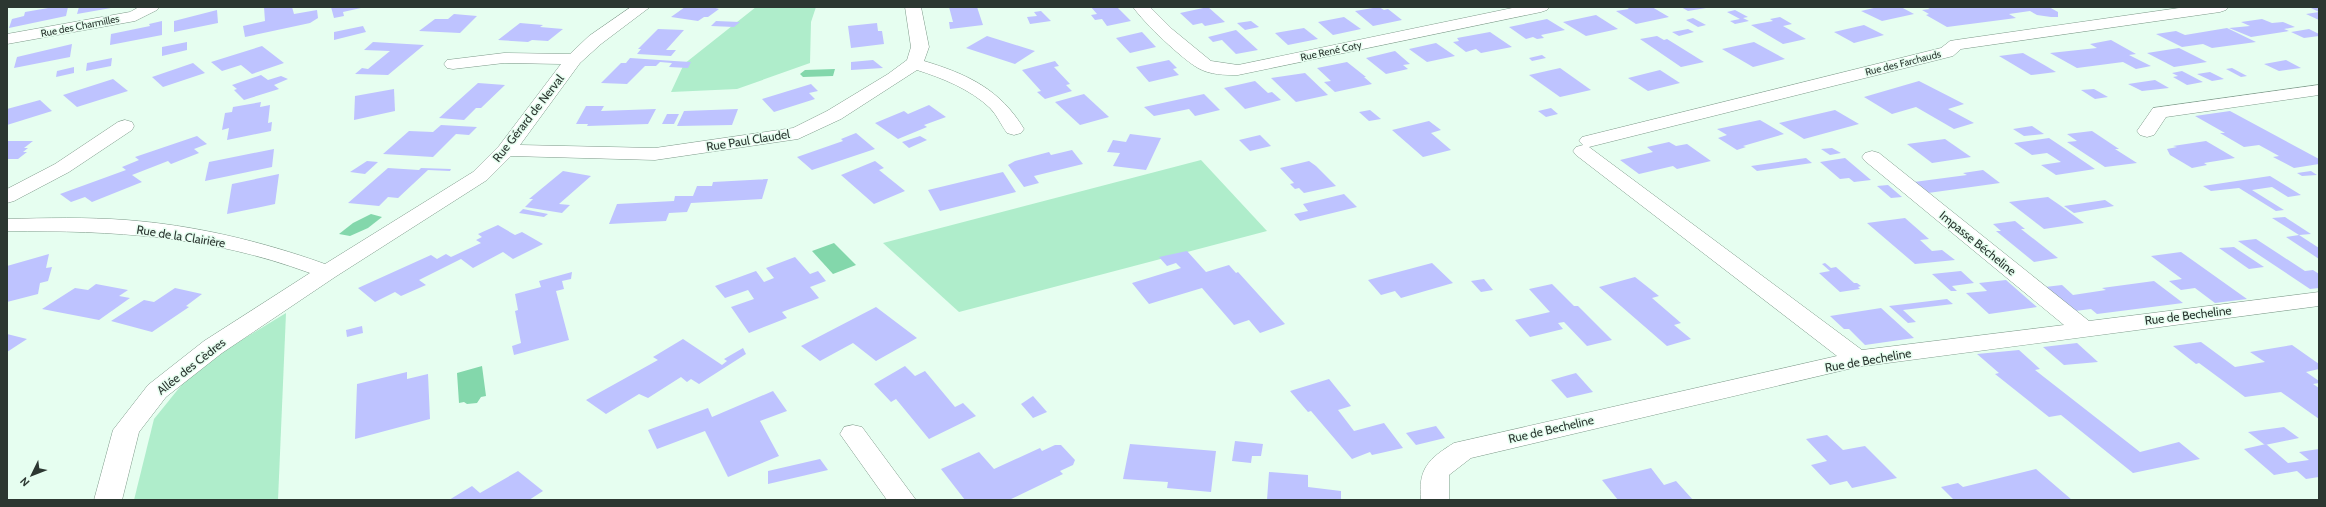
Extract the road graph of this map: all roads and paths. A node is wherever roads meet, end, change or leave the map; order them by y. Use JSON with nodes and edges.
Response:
{"nodes":[{"id":1,"x":151,"y":7,"type":"edge"},
{"id":2,"x":642,"y":7,"type":"edge"},
{"id":3,"x":913,"y":7,"type":"edge"},
{"id":4,"x":1141,"y":7,"type":"edge"},
{"id":5,"x":1541,"y":7,"type":"edge"},
{"id":6,"x":2220,"y":7,"type":"edge"},
{"id":7,"x":7,"y":39,"type":"edge"},
{"id":8,"x":574,"y":59,"type":"junction"},
{"id":9,"x":914,"y":63,"type":"junction"},
{"id":10,"x":453,"y":64,"type":"dead end"},
{"id":11,"x":2319,"y":90,"type":"edge"},
{"id":12,"x":125,"y":126,"type":"dead end"},
{"id":13,"x":1014,"y":129,"type":"dead end"},
{"id":14,"x":2147,"y":132,"type":"dead end"},
{"id":15,"x":506,"y":150,"type":"junction"},
{"id":16,"x":1872,"y":157,"type":"dead end"},
{"id":17,"x":7,"y":197,"type":"edge"},
{"id":18,"x":7,"y":225,"type":"edge"},
{"id":19,"x":327,"y":272,"type":"junction"},
{"id":20,"x":2319,"y":299,"type":"edge"},
{"id":21,"x":2084,"y":329,"type":"junction"},
{"id":22,"x":1857,"y":359,"type":"junction"},
{"id":23,"x":853,"y":434,"type":"dead end"},
{"id":24,"x":1434,"y":488,"type":"edge"},
{"id":25,"x":108,"y":500,"type":"edge"},
{"id":26,"x":902,"y":500,"type":"edge"}],
"edges":[{"from":1,"to":7,"type":"street","name":"Rue des Charmilles"},
{"from":2,"to":8,"type":"street","name":"Rue Gérard de Nerval"},
{"from":3,"to":9,"type":"street"},
{"from":4,"to":5,"type":"street","name":"Rue René Coty"},
{"from":6,"to":22,"type":"street","name":"Rue des Farchauds"},
{"from":8,"to":10,"type":"street"},
{"from":8,"to":15,"type":"street","name":"Rue Gérard de Nerval"},
{"from":9,"to":13,"type":"street"},
{"from":9,"to":15,"type":"street","name":"Rue Paul Claudel"},
{"from":11,"to":14,"type":"street"},
{"from":12,"to":17,"type":"street"},
{"from":15,"to":19,"type":"street","name":"Rue Gérard de Nerval"},
{"from":16,"to":21,"type":"street","name":"Impasse Bécheline"},
{"from":18,"to":19,"type":"street","name":"Rue de la Clairière"},
{"from":19,"to":25,"type":"street","name":"Allée des Cèdres"},
{"from":20,"to":21,"type":"street","name":"Rue de Becheline"},
{"from":21,"to":22,"type":"street","name":"Rue de Becheline"},
{"from":22,"to":24,"type":"street","name":"Rue de Becheline"},
{"from":23,"to":26,"type":"street"}]}
